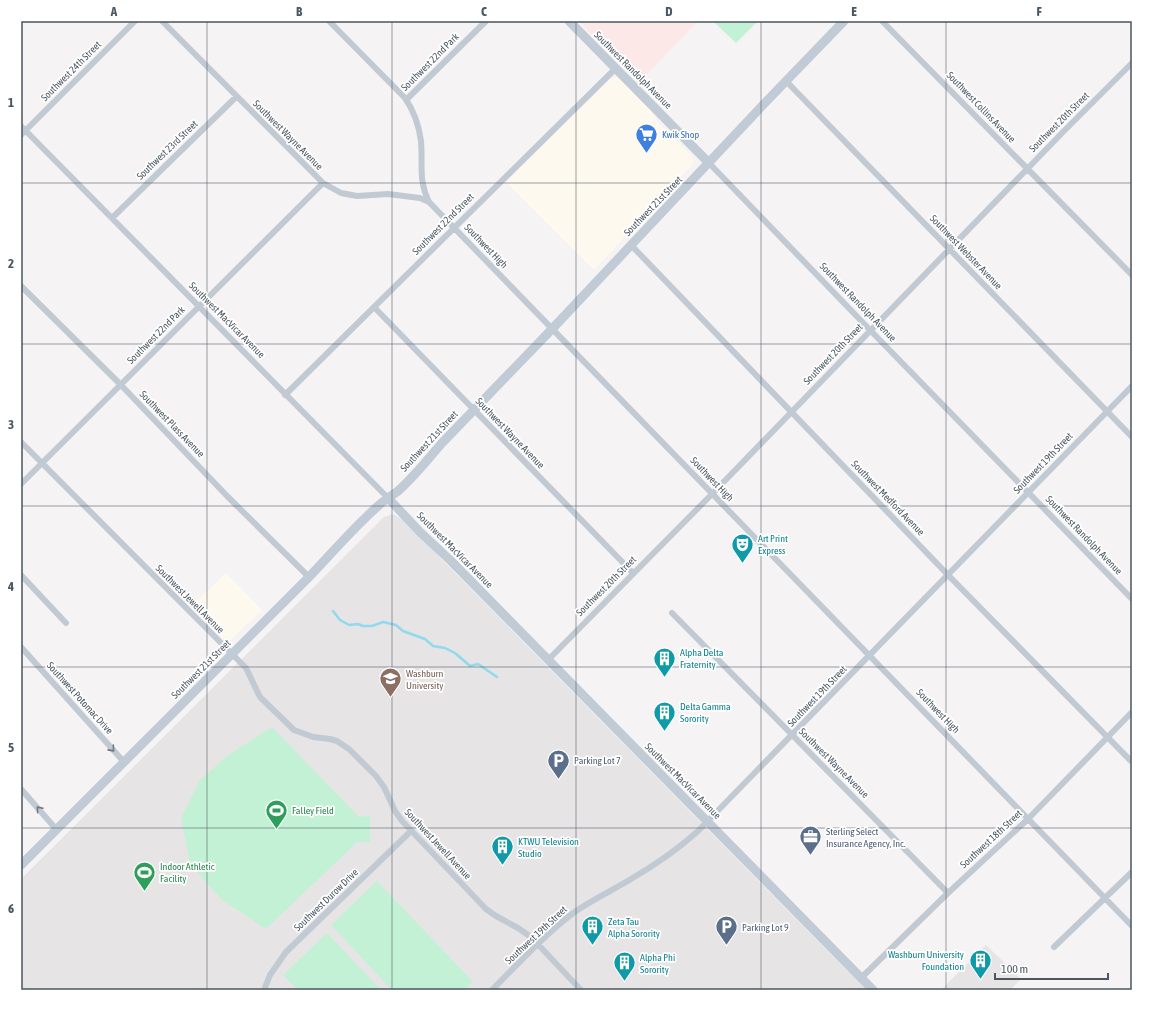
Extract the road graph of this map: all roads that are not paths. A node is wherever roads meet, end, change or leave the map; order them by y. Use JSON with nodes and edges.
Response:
{"nodes":[{"id":1,"x":135,"y":21,"type":"edge"},
{"id":2,"x":162,"y":21,"type":"edge"},
{"id":3,"x":329,"y":21,"type":"edge"},
{"id":4,"x":486,"y":21,"type":"edge"},
{"id":5,"x":569,"y":21,"type":"edge"},
{"id":6,"x":844,"y":21,"type":"edge"},
{"id":7,"x":882,"y":21,"type":"edge"},
{"id":8,"x":1132,"y":63,"type":"edge"},
{"id":9,"x":615,"y":69,"type":"junction"},
{"id":10,"x":786,"y":81,"type":"junction"},
{"id":11,"x":236,"y":96,"type":"junction"},
{"id":12,"x":406,"y":100,"type":"junction"},
{"id":13,"x":23,"y":131,"type":"edge"},
{"id":14,"x":710,"y":163,"type":"junction"},
{"id":15,"x":1027,"y":169,"type":"junction"},
{"id":16,"x":323,"y":183,"type":"junction"},
{"id":17,"x":429,"y":202,"type":"junction"},
{"id":18,"x":112,"y":218,"type":"junction"},
{"id":19,"x":454,"y":227,"type":"junction"},
{"id":20,"x":631,"y":245,"type":"junction"},
{"id":21,"x":949,"y":249,"type":"junction"},
{"id":22,"x":1132,"y":275,"type":"edge"},
{"id":23,"x":21,"y":286,"type":"edge"},
{"id":24,"x":198,"y":306,"type":"junction"},
{"id":25,"x":374,"y":307,"type":"junction"},
{"id":26,"x":553,"y":328,"type":"junction"},
{"id":27,"x":870,"y":330,"type":"junction"},
{"id":28,"x":120,"y":384,"type":"junction"},
{"id":29,"x":1132,"y":386,"type":"edge"},
{"id":30,"x":285,"y":395,"type":"junction"},
{"id":31,"x":474,"y":410,"type":"junction"},
{"id":32,"x":791,"y":412,"type":"junction"},
{"id":33,"x":1107,"y":412,"type":"junction"},
{"id":34,"x":1132,"y":437,"type":"edge"},
{"id":35,"x":21,"y":442,"type":"edge"},
{"id":36,"x":42,"y":462,"type":"junction"},
{"id":37,"x":21,"y":484,"type":"edge"},
{"id":38,"x":713,"y":493,"type":"junction"},
{"id":39,"x":1028,"y":493,"type":"junction"},
{"id":40,"x":388,"y":498,"type":"junction"},
{"id":41,"x":633,"y":573,"type":"junction"},
{"id":42,"x":21,"y":575,"type":"edge"},
{"id":43,"x":948,"y":575,"type":"junction"},
{"id":44,"x":309,"y":577,"type":"junction"},
{"id":45,"x":1132,"y":599,"type":"edge"},
{"id":46,"x":672,"y":613,"type":"dead end"},
{"id":47,"x":66,"y":623,"type":"dead end"},
{"id":48,"x":21,"y":647,"type":"edge"},
{"id":49,"x":231,"y":655,"type":"junction"},
{"id":50,"x":870,"y":655,"type":"junction"},
{"id":51,"x":548,"y":660,"type":"junction"},
{"id":52,"x":1132,"y":712,"type":"edge"},
{"id":53,"x":792,"y":735,"type":"junction"},
{"id":54,"x":1108,"y":737,"type":"junction"},
{"id":55,"x":124,"y":762,"type":"junction"},
{"id":56,"x":1132,"y":762,"type":"edge"},
{"id":57,"x":21,"y":789,"type":"edge"},
{"id":58,"x":1028,"y":819,"type":"junction"},
{"id":59,"x":708,"y":822,"type":"junction"},
{"id":60,"x":56,"y":829,"type":"junction"},
{"id":61,"x":411,"y":831,"type":"junction"},
{"id":62,"x":21,"y":865,"type":"edge"},
{"id":63,"x":1132,"y":872,"type":"edge"},
{"id":64,"x":948,"y":893,"type":"junction"},
{"id":65,"x":1104,"y":898,"type":"junction"},
{"id":66,"x":1132,"y":926,"type":"edge"},
{"id":67,"x":538,"y":944,"type":"junction"},
{"id":68,"x":1054,"y":947,"type":"dead end"},
{"id":69,"x":861,"y":978,"type":"junction"},
{"id":70,"x":264,"y":990,"type":"edge"},
{"id":71,"x":492,"y":990,"type":"edge"},
{"id":72,"x":581,"y":990,"type":"edge"},
{"id":73,"x":873,"y":990,"type":"edge"}],
"edges":[{"from":1,"to":13,"type":"street","name":"Southwest 24th Street"},
{"from":2,"to":11,"type":"street","name":"Southwest Wayne Avenue"},
{"from":3,"to":12,"type":"street","name":"Southwest High"},
{"from":4,"to":12,"type":"street","name":"Southwest 22nd Park"},
{"from":5,"to":9,"type":"main road","name":"Southwest Randolph Avenue"},
{"from":6,"to":10,"type":"main road","name":"Southwest 21st Street"},
{"from":7,"to":15,"type":"street","name":"Southwest Collins Avenue"},
{"from":8,"to":15,"type":"street","name":"Southwest 20th Street"},
{"from":9,"to":14,"type":"main road","name":"Southwest Randolph Avenue"},
{"from":9,"to":19,"type":"street","name":"Southwest 22nd Street"},
{"from":10,"to":14,"type":"main road","name":"Southwest 21st Street"},
{"from":10,"to":21,"type":"street","name":"Southwest Webster Avenue"},
{"from":11,"to":16,"type":"street","name":"Southwest Wayne Avenue"},
{"from":11,"to":18,"type":"street","name":"Southwest 23rd Street"},
{"from":12,"to":17,"type":"street","name":"Southwest High"},
{"from":13,"to":18,"type":"street","name":"Southwest MacVicar Avenue"},
{"from":14,"to":20,"type":"main road","name":"Southwest 21st Street"},
{"from":14,"to":27,"type":"street","name":"Southwest Randolph Avenue"},
{"from":15,"to":21,"type":"street","name":"Southwest 20th Street"},
{"from":15,"to":22,"type":"street","name":"Southwest Collins Avenue"},
{"from":16,"to":17,"type":"street","name":"Southwest Wayne Avenue"},
{"from":16,"to":24,"type":"street","name":"Southwest 22nd Park"},
{"from":17,"to":19,"type":"street","name":"Southwest High"},
{"from":18,"to":24,"type":"street","name":"Southwest MacVicar Avenue"},
{"from":19,"to":25,"type":"street","name":"Southwest 22nd Street"},
{"from":19,"to":26,"type":"street","name":"Southwest High"},
{"from":20,"to":26,"type":"main road","name":"Southwest 21st Street"},
{"from":20,"to":32,"type":"street","name":"Southwest Medford Avenue"},
{"from":21,"to":27,"type":"street","name":"Southwest 20th Street"},
{"from":21,"to":33,"type":"street","name":"Southwest Webster Avenue"},
{"from":23,"to":28,"type":"street","name":"Southwest Plass Avenue"},
{"from":24,"to":28,"type":"street","name":"Southwest 22nd Park"},
{"from":24,"to":30,"type":"street","name":"Southwest MacVicar Avenue"},
{"from":25,"to":30,"type":"street","name":"Southwest 22nd Street"},
{"from":25,"to":31,"type":"street","name":"Southwest Wayne Avenue"},
{"from":26,"to":31,"type":"main road","name":"Southwest 21st Street"},
{"from":26,"to":38,"type":"street","name":"Southwest High"},
{"from":27,"to":32,"type":"street","name":"Southwest 20th Street"},
{"from":27,"to":39,"type":"street","name":"Southwest Randolph Avenue"},
{"from":28,"to":36,"type":"street","name":"Southwest 22nd Park"},
{"from":28,"to":44,"type":"street","name":"Southwest Plass Avenue"},
{"from":29,"to":33,"type":"street","name":"Southwest 19th Street"},
{"from":30,"to":40,"type":"street","name":"Southwest MacVicar Avenue"},
{"from":31,"to":40,"type":"main road","name":"Southwest 21st Street"},
{"from":31,"to":41,"type":"street","name":"Southwest Wayne Avenue"},
{"from":32,"to":38,"type":"street","name":"Southwest 20th Street"},
{"from":32,"to":43,"type":"street","name":"Southwest Medford Avenue"},
{"from":33,"to":34,"type":"street","name":"Southwest Webster Avenue"},
{"from":33,"to":39,"type":"street","name":"Southwest 19th Street"},
{"from":35,"to":36,"type":"street","name":"Southwest Jewell Avenue"},
{"from":36,"to":37,"type":"street","name":"Southwest 22nd Park"},
{"from":36,"to":49,"type":"street","name":"Southwest Jewell Avenue"},
{"from":38,"to":41,"type":"street","name":"Southwest 20th Street"},
{"from":38,"to":50,"type":"street","name":"Southwest High"},
{"from":39,"to":43,"type":"street","name":"Southwest 19th Street"},
{"from":39,"to":45,"type":"street","name":"Southwest Randolph Avenue"},
{"from":40,"to":44,"type":"main road","name":"Southwest 21st Street"},
{"from":40,"to":51,"type":"main road","name":"Southwest MacVicar Avenue"},
{"from":41,"to":51,"type":"street","name":"Southwest 20th Street"},
{"from":42,"to":47,"type":"street"},
{"from":43,"to":50,"type":"street","name":"Southwest 19th Street"},
{"from":43,"to":54,"type":"street","name":"Southwest Medford Avenue"},
{"from":44,"to":49,"type":"main road","name":"Southwest 21st Street"},
{"from":46,"to":53,"type":"street","name":"Southwest Wayne Avenue"},
{"from":48,"to":55,"type":"street","name":"Southwest Potomac Drive","one_way":true},
{"from":49,"to":55,"type":"main road","name":"Southwest 21st Street"},
{"from":49,"to":61,"type":"street","name":"Southwest Jewell Avenue"},
{"from":50,"to":53,"type":"street","name":"Southwest 19th Street"},
{"from":50,"to":58,"type":"street","name":"Southwest High"},
{"from":51,"to":59,"type":"main road","name":"Southwest MacVicar Avenue"},
{"from":52,"to":54,"type":"street","name":"Southwest 18th Street"},
{"from":53,"to":59,"type":"street","name":"Southwest 19th Street"},
{"from":53,"to":64,"type":"street","name":"Southwest Wayne Avenue"},
{"from":54,"to":56,"type":"street","name":"Southwest Medford Avenue"},
{"from":54,"to":58,"type":"street","name":"Southwest 18th Street"},
{"from":55,"to":60,"type":"main road","name":"Southwest 21st Street"},
{"from":60,"to":57,"type":"street","one_way":true},
{"from":58,"to":64,"type":"street","name":"Southwest 18th Street"},
{"from":58,"to":65,"type":"street","name":"Southwest High"},
{"from":59,"to":67,"type":"street","name":"Southwest 19th Street"},
{"from":59,"to":69,"type":"main road","name":"Southwest MacVicar Avenue"},
{"from":60,"to":62,"type":"main road","name":"Southwest 21st Street"},
{"from":61,"to":67,"type":"street","name":"Southwest Jewell Avenue"},
{"from":61,"to":70,"type":"street","name":"Southwest Durow Drive"},
{"from":63,"to":65,"type":"street"},
{"from":64,"to":69,"type":"street","name":"Southwest 18th Street"},
{"from":65,"to":66,"type":"street","name":"Southwest High"},
{"from":65,"to":68,"type":"street"},
{"from":67,"to":71,"type":"street","name":"Southwest 19th Street"},
{"from":67,"to":72,"type":"street","name":"Southwest Jewell Avenue"},
{"from":69,"to":73,"type":"main road","name":"Southwest MacVicar Avenue"}]}
